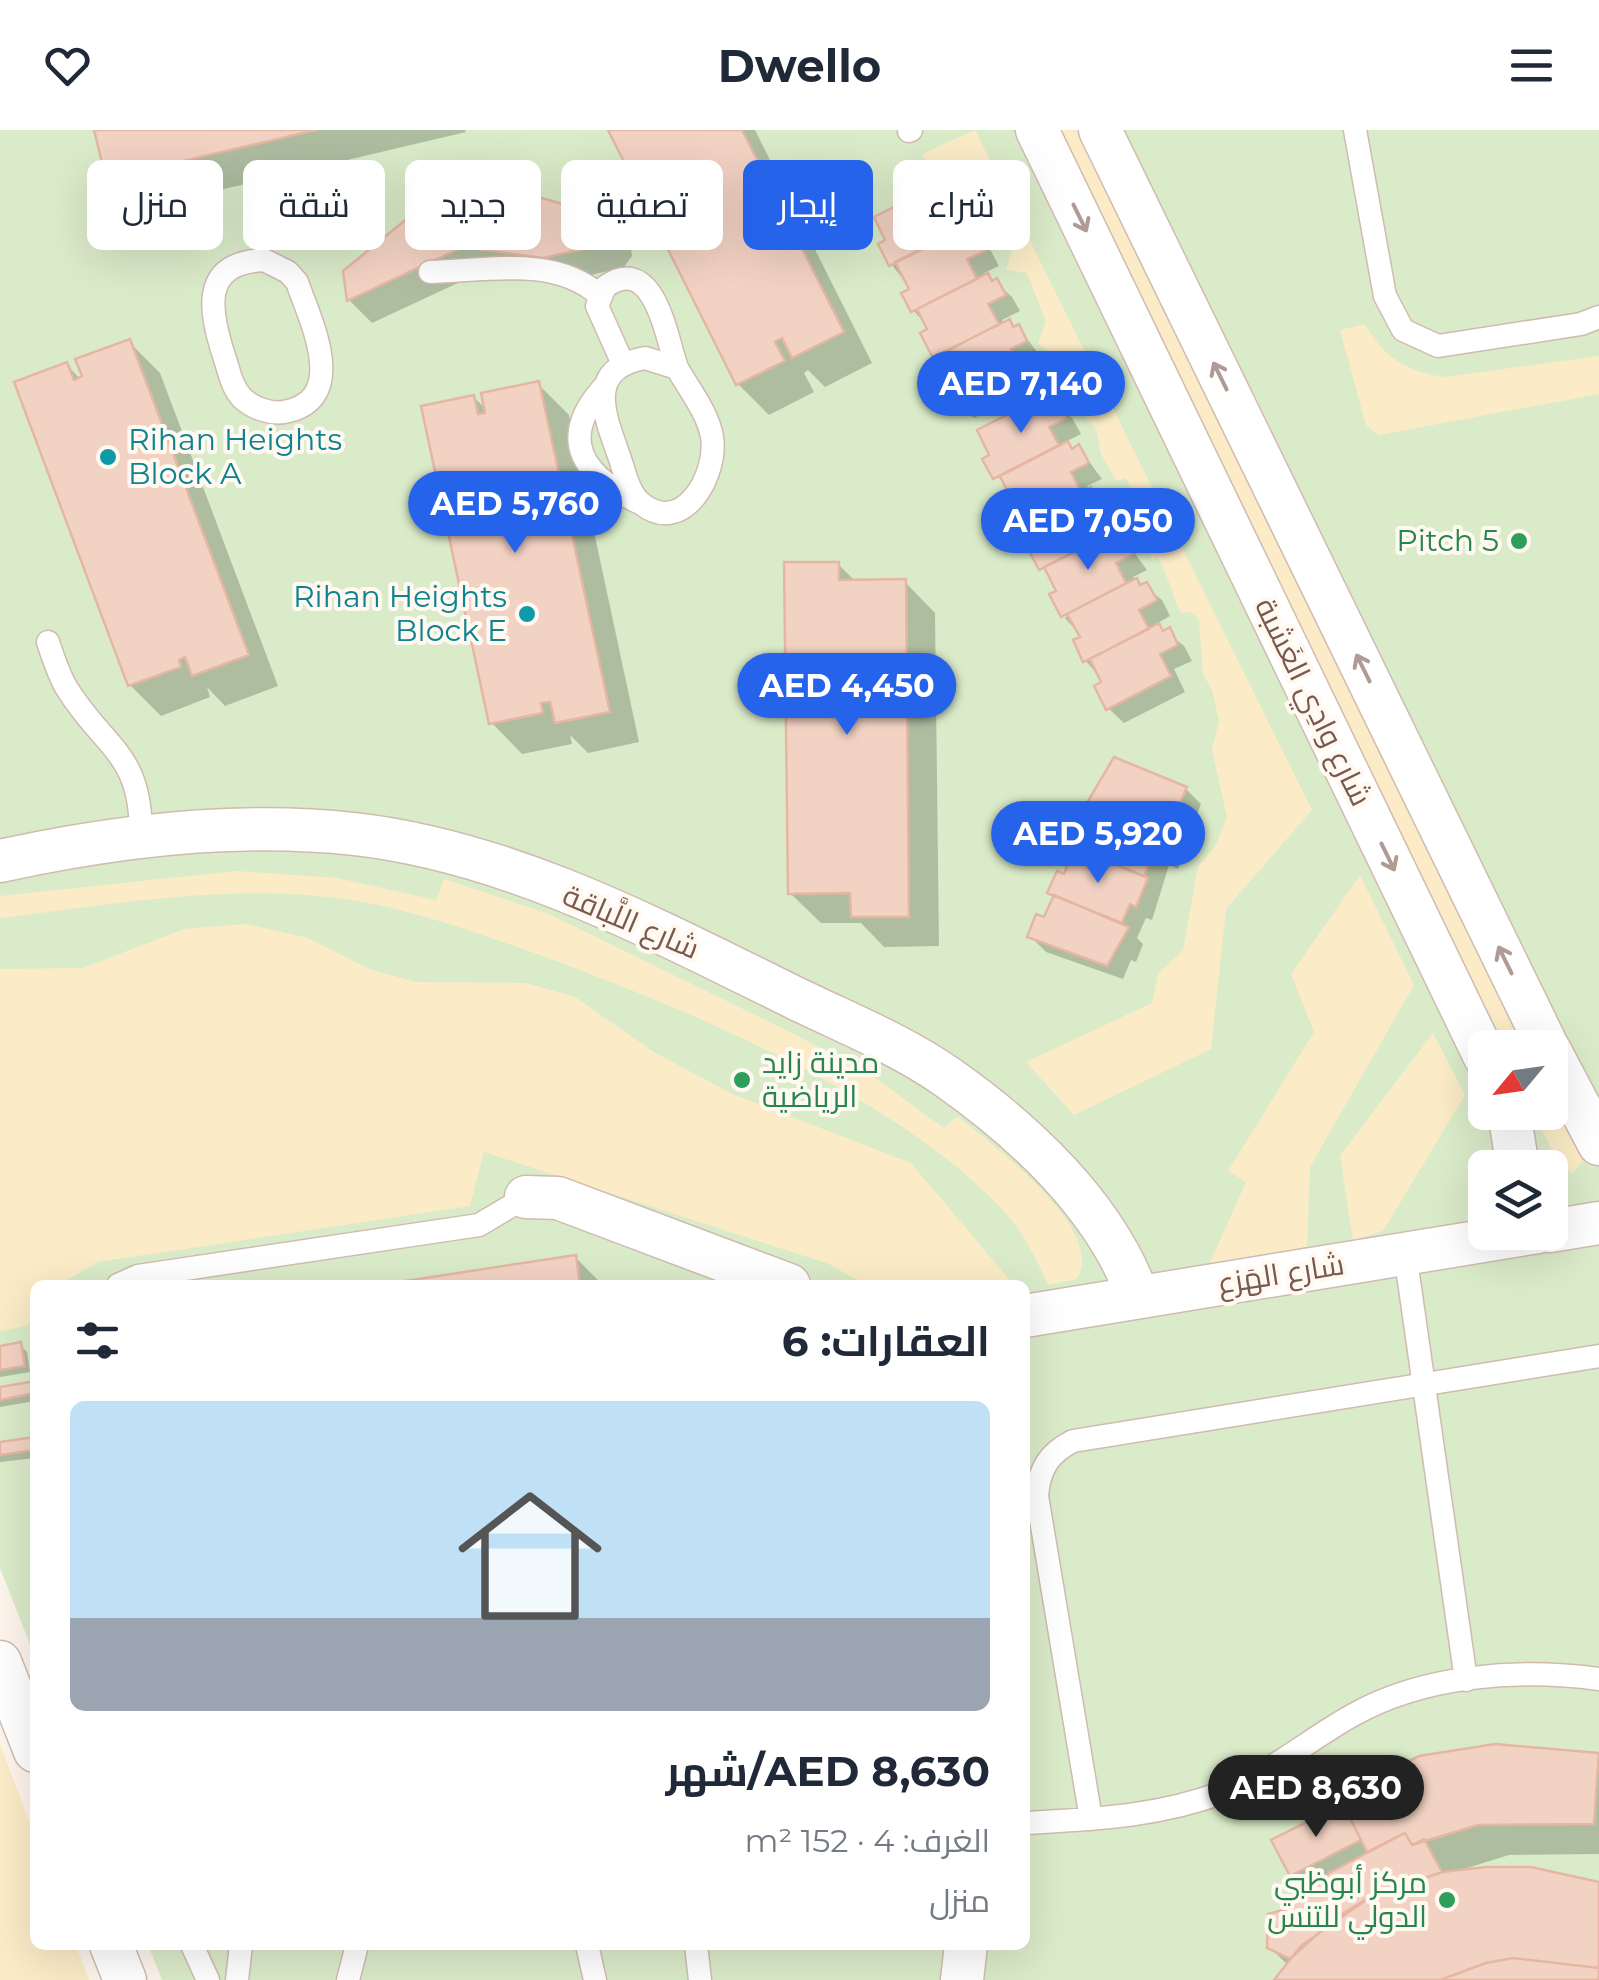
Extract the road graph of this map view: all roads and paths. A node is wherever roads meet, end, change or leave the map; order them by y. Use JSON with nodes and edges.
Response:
{"nodes":[{"id":1,"x":1037,"y":130,"type":"edge"},
{"id":2,"x":1100,"y":130,"type":"edge"},
{"id":3,"x":1356,"y":130,"type":"edge"},
{"id":4,"x":430,"y":272,"type":"dead end"},
{"id":5,"x":600,"y":295,"type":"junction"},
{"id":6,"x":1599,"y":317,"type":"edge"},
{"id":7,"x":320,"y":347,"type":"joint"},
{"id":8,"x":623,"y":364,"type":"junction"},
{"id":9,"x":677,"y":368,"type":"junction"},
{"id":10,"x":604,"y":388,"type":"junction"},
{"id":11,"x":640,"y":502,"type":"junction"},
{"id":12,"x":48,"y":642,"type":"dead end"},
{"id":13,"x":141,"y":839,"type":"junction"},
{"id":14,"x":0,"y":860,"type":"edge"},
{"id":15,"x":1471,"y":1030,"type":"edge"},
{"id":16,"x":1540,"y":1030,"type":"edge"},
{"id":17,"x":1568,"y":1085,"type":"edge"},
{"id":18,"x":1599,"y":1144,"type":"edge"},
{"id":19,"x":526,"y":1197,"type":"joint"},
{"id":20,"x":1599,"y":1223,"type":"edge"},
{"id":21,"x":1568,"y":1228,"type":"edge"},
{"id":22,"x":1468,"y":1242,"type":"edge"},
{"id":23,"x":1406,"y":1253,"type":"junction"},
{"id":24,"x":129,"y":1280,"type":"edge"},
{"id":25,"x":775,"y":1280,"type":"edge"},
{"id":26,"x":1138,"y":1297,"type":"junction"},
{"id":27,"x":1030,"y":1315,"type":"edge"},
{"id":28,"x":1599,"y":1356,"type":"edge"},
{"id":29,"x":1426,"y":1384,"type":"junction"},
{"id":30,"x":0,"y":1662,"type":"edge"},
{"id":31,"x":1599,"y":1679,"type":"edge"},
{"id":32,"x":1466,"y":1680,"type":"junction"},
{"id":33,"x":30,"y":1738,"type":"edge"},
{"id":34,"x":1090,"y":1819,"type":"junction"},
{"id":35,"x":1030,"y":1823,"type":"edge"},
{"id":36,"x":114,"y":1950,"type":"edge"},
{"id":37,"x":194,"y":1950,"type":"edge"},
{"id":38,"x":240,"y":1950,"type":"edge"},
{"id":39,"x":356,"y":1950,"type":"edge"},
{"id":40,"x":589,"y":1950,"type":"edge"},
{"id":41,"x":697,"y":1950,"type":"edge"},
{"id":42,"x":965,"y":1950,"type":"edge"},
{"id":43,"x":125,"y":1980,"type":"edge"},
{"id":44,"x":208,"y":1980,"type":"edge"},
{"id":45,"x":237,"y":1980,"type":"edge"},
{"id":46,"x":348,"y":1980,"type":"edge"},
{"id":47,"x":595,"y":1980,"type":"edge"},
{"id":48,"x":700,"y":1980,"type":"edge"},
{"id":49,"x":962,"y":1980,"type":"edge"}],
"edges":[{"from":1,"to":15,"type":"street","name":"شارع وادِي الغَشبة","one_way":true},
{"from":16,"to":2,"type":"street","name":"شارع وادِي الغَشبة","one_way":true},
{"from":3,"to":6,"type":"lane"},
{"from":4,"to":5,"type":"lane"},
{"from":5,"to":8,"type":"lane"},
{"from":5,"to":9,"type":"lane"},
{"from":7,"to":7,"type":"lane"},
{"from":8,"to":9,"type":"lane"},
{"from":8,"to":10,"type":"lane"},
{"from":9,"to":11,"type":"lane"},
{"from":10,"to":11,"type":"lane"},
{"from":10,"to":11,"type":"lane"},
{"from":12,"to":13,"type":"lane"},
{"from":13,"to":14,"type":"street","name":"شارع اللَّباقة"},
{"from":13,"to":26,"type":"street","name":"شارع اللَّباقة"},
{"from":17,"to":18,"type":"street","name":"شارع وادِي الغَشبة"},
{"from":19,"to":24,"type":"lane"},
{"from":19,"to":25,"type":"street"},
{"from":20,"to":21,"type":"street"},
{"from":22,"to":23,"type":"street","name":"شارع الهَزع"},
{"from":23,"to":26,"type":"street","name":"شارع الهَزع"},
{"from":23,"to":29,"type":"lane"},
{"from":26,"to":27,"type":"street","name":"شارع الهَزع"},
{"from":28,"to":29,"type":"lane"},
{"from":29,"to":32,"type":"lane"},
{"from":29,"to":34,"type":"lane"},
{"from":30,"to":33,"type":"street"},
{"from":31,"to":32,"type":"lane"},
{"from":32,"to":34,"type":"lane"},
{"from":34,"to":35,"type":"lane"},
{"from":36,"to":43,"type":"street"},
{"from":37,"to":44,"type":"lane"},
{"from":38,"to":45,"type":"lane"},
{"from":39,"to":46,"type":"lane"},
{"from":40,"to":47,"type":"lane"},
{"from":41,"to":48,"type":"lane"},
{"from":42,"to":49,"type":"street"}]}
